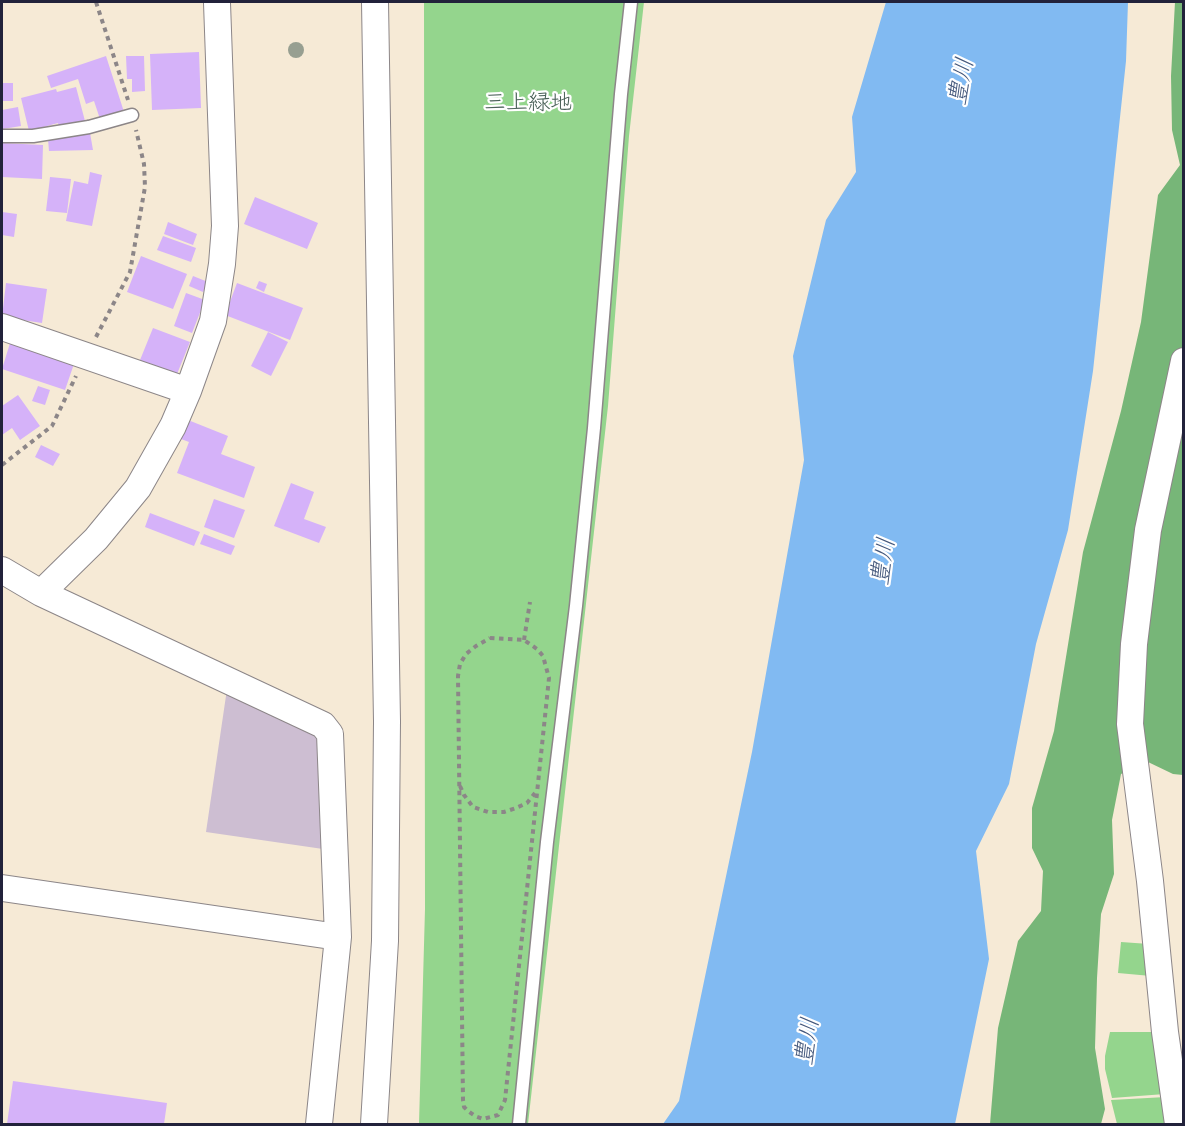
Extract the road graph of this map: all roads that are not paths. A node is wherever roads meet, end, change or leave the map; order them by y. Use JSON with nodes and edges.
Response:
{"nodes":[{"id":1,"x":217,"y":2,"type":"edge"},
{"id":2,"x":375,"y":2,"type":"edge"},
{"id":3,"x":631,"y":2,"type":"edge"},
{"id":4,"x":132,"y":115,"type":"road end"},
{"id":5,"x":2,"y":136,"type":"edge"},
{"id":6,"x":2,"y":327,"type":"edge"},
{"id":7,"x":1184,"y":361,"type":"edge"},
{"id":8,"x":188,"y":391,"type":"junction"},
{"id":9,"x":2,"y":570,"type":"edge"},
{"id":10,"x":41,"y":593,"type":"junction"},
{"id":11,"x":2,"y":888,"type":"edge"},
{"id":12,"x":338,"y":937,"type":"junction"},
{"id":13,"x":320,"y":1125,"type":"edge"},
{"id":14,"x":374,"y":1125,"type":"edge"},
{"id":15,"x":519,"y":1125,"type":"edge"},
{"id":16,"x":1178,"y":1125,"type":"edge"}],
"edges":[{"from":1,"to":8,"type":"street"},
{"from":2,"to":14,"type":"street"},
{"from":3,"to":15,"type":"lane"},
{"from":4,"to":5,"type":"lane"},
{"from":6,"to":8,"type":"street"},
{"from":7,"to":16,"type":"street"},
{"from":8,"to":10,"type":"street"},
{"from":9,"to":10,"type":"street"},
{"from":10,"to":12,"type":"street"},
{"from":11,"to":12,"type":"street"},
{"from":12,"to":13,"type":"street"}]}
